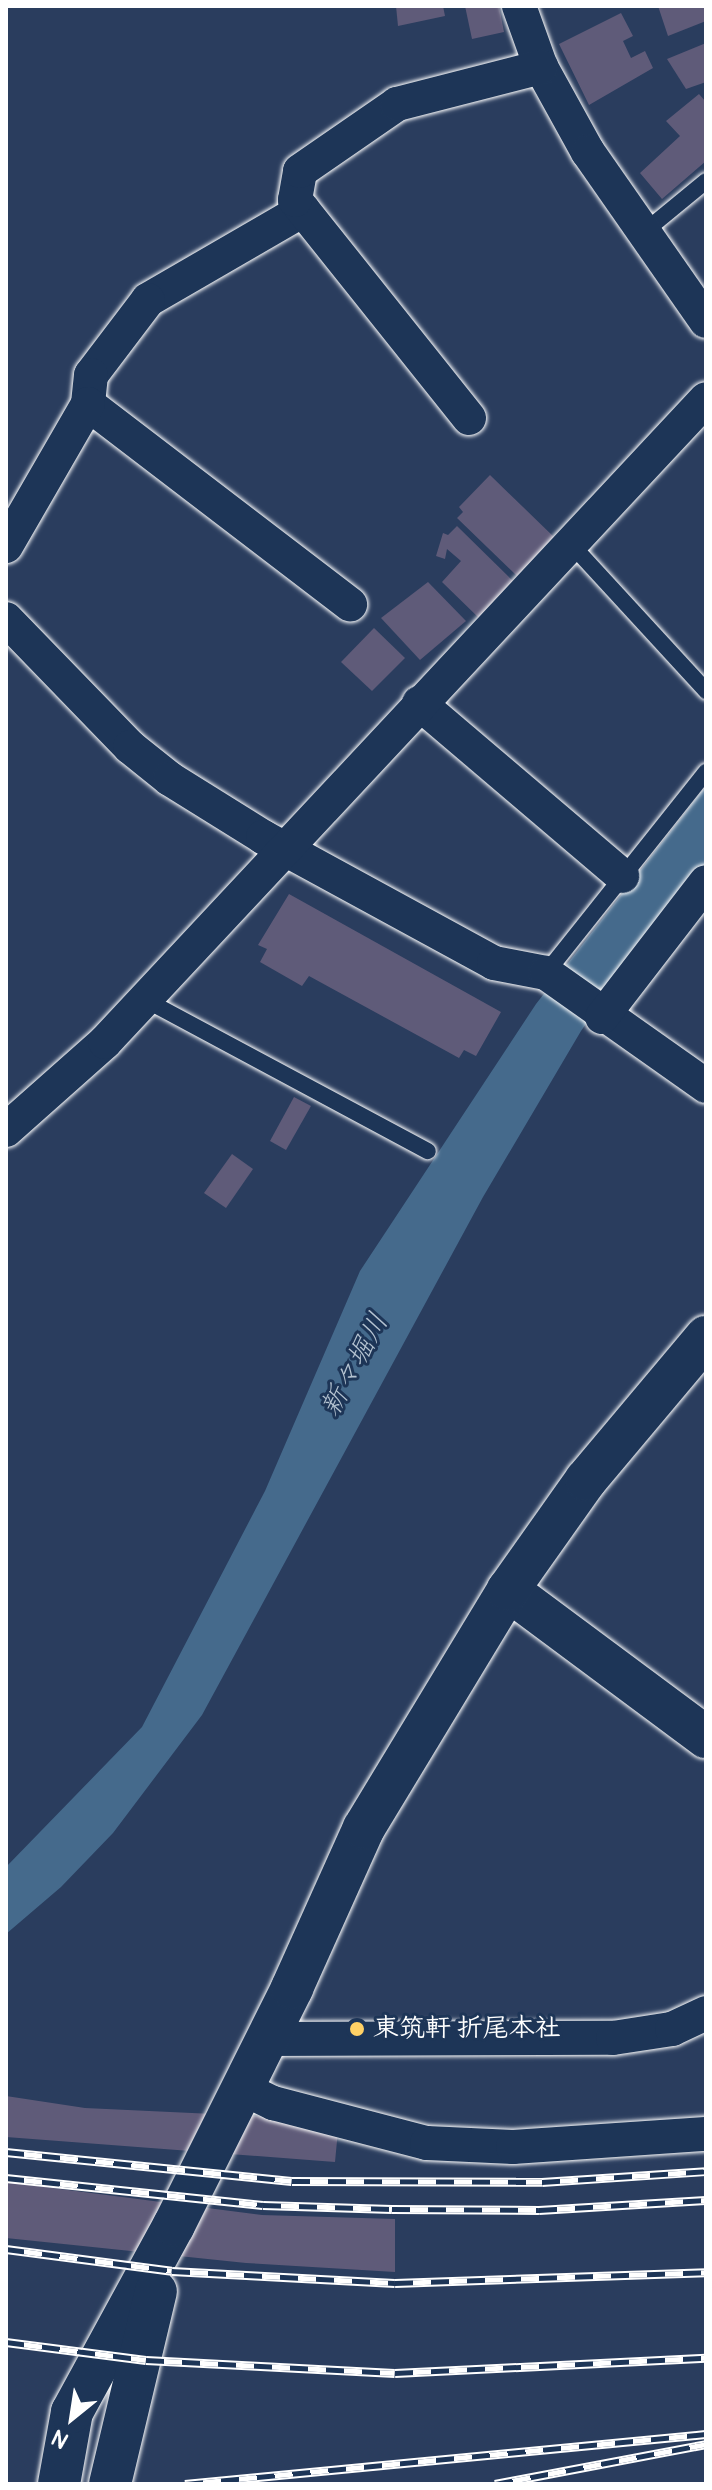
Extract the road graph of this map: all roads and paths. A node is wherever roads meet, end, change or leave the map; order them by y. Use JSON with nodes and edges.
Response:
{"nodes":[{"id":1,"x":519,"y":6,"type":"edge"},
{"id":2,"x":541,"y":67,"type":"junction"},
{"id":3,"x":706,"y":181,"type":"edge"},
{"id":4,"x":303,"y":210,"type":"junction"},
{"id":5,"x":644,"y":232,"type":"junction"},
{"id":6,"x":706,"y":321,"type":"edge"},
{"id":7,"x":706,"y":399,"type":"edge"},
{"id":8,"x":88,"y":404,"type":"junction"},
{"id":9,"x":469,"y":418,"type":"dead end"},
{"id":10,"x":571,"y":544,"type":"junction"},
{"id":11,"x":6,"y":546,"type":"edge"},
{"id":12,"x":350,"y":604,"type":"dead end"},
{"id":13,"x":6,"y":619,"type":"edge"},
{"id":14,"x":706,"y":691,"type":"edge"},
{"id":15,"x":419,"y":703,"type":"junction"},
{"id":16,"x":706,"y":772,"type":"edge"},
{"id":17,"x":286,"y":849,"type":"junction"},
{"id":18,"x":622,"y":876,"type":"junction"},
{"id":19,"x":706,"y":882,"type":"edge"},
{"id":20,"x":550,"y":977,"type":"junction"},
{"id":21,"x":143,"y":999,"type":"junction"},
{"id":22,"x":598,"y":1013,"type":"junction"},
{"id":23,"x":706,"y":1086,"type":"edge"},
{"id":24,"x":6,"y":1130,"type":"edge"},
{"id":25,"x":428,"y":1151,"type":"dead end"},
{"id":26,"x":706,"y":1337,"type":"edge"},
{"id":27,"x":508,"y":1590,"type":"junction"},
{"id":28,"x":706,"y":1737,"type":"edge"},
{"id":29,"x":706,"y":2013,"type":"edge"},
{"id":30,"x":264,"y":2039,"type":"junction"},
{"id":31,"x":240,"y":2087,"type":"junction"},
{"id":32,"x":706,"y":2134,"type":"edge"},
{"id":33,"x":174,"y":2225,"type":"junction"},
{"id":34,"x":59,"y":2484,"type":"edge"},
{"id":35,"x":110,"y":2484,"type":"edge"}],
"edges":[{"from":1,"to":2,"type":"street"},
{"from":2,"to":4,"type":"street"},
{"from":2,"to":5,"type":"street"},
{"from":3,"to":5,"type":"lane"},
{"from":4,"to":8,"type":"street"},
{"from":4,"to":9,"type":"street"},
{"from":5,"to":6,"type":"street"},
{"from":7,"to":10,"type":"street"},
{"from":8,"to":11,"type":"street"},
{"from":8,"to":12,"type":"street"},
{"from":10,"to":14,"type":"lane"},
{"from":10,"to":15,"type":"street"},
{"from":13,"to":17,"type":"street"},
{"from":15,"to":17,"type":"street"},
{"from":15,"to":18,"type":"street"},
{"from":16,"to":18,"type":"lane"},
{"from":17,"to":20,"type":"street"},
{"from":17,"to":21,"type":"street"},
{"from":18,"to":20,"type":"lane"},
{"from":19,"to":22,"type":"street"},
{"from":20,"to":22,"type":"street"},
{"from":21,"to":24,"type":"street"},
{"from":21,"to":25,"type":"lane"},
{"from":22,"to":23,"type":"street"},
{"from":26,"to":27,"type":"street"},
{"from":27,"to":28,"type":"street"},
{"from":27,"to":30,"type":"street"},
{"from":29,"to":30,"type":"street"},
{"from":30,"to":31,"type":"street"},
{"from":31,"to":32,"type":"street"},
{"from":31,"to":33,"type":"street"},
{"from":33,"to":34,"type":"street"},
{"from":33,"to":35,"type":"street"}]}
